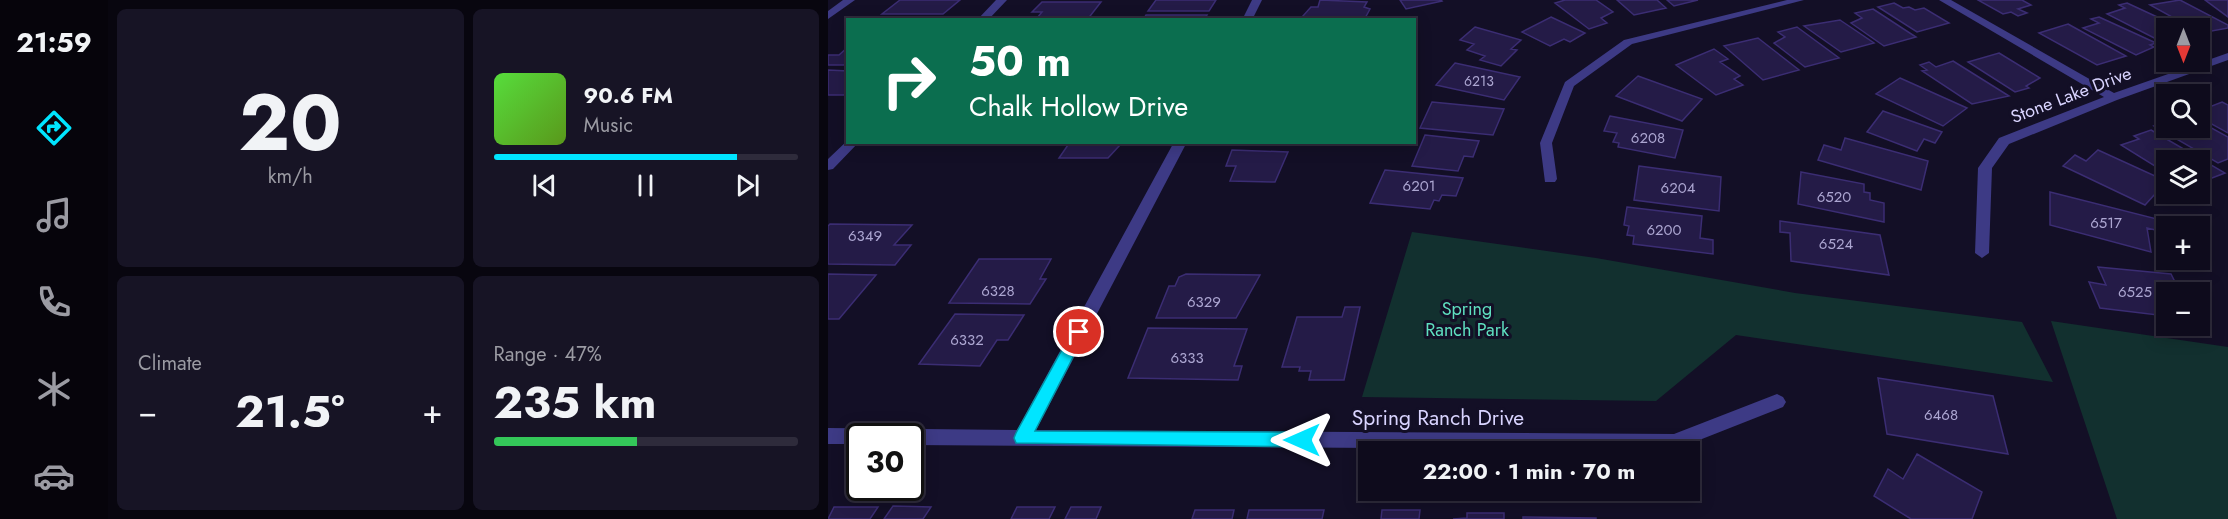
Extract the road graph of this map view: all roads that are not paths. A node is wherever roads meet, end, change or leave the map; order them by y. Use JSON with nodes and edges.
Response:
{"nodes":[{"id":1,"x":850,"y":0,"type":"edge"},
{"id":2,"x":1002,"y":0,"type":"edge"},
{"id":3,"x":1257,"y":0,"type":"edge"},
{"id":4,"x":1799,"y":0,"type":"edge"},
{"id":5,"x":1944,"y":0,"type":"edge"},
{"id":6,"x":828,"y":16,"type":"edge"},
{"id":7,"x":983,"y":18,"type":"edge"},
{"id":8,"x":1248,"y":18,"type":"edge"},
{"id":9,"x":2228,"y":56,"type":"edge"},
{"id":10,"x":2113,"y":97,"type":"junction"},
{"id":11,"x":851,"y":144,"type":"edge"},
{"id":12,"x":1180,"y":144,"type":"edge"},
{"id":13,"x":828,"y":166,"type":"edge"},
{"id":14,"x":1550,"y":178,"type":"dead end"},
{"id":15,"x":1982,"y":253,"type":"dead end"},
{"id":16,"x":1777,"y":402,"type":"dead end"},
{"id":17,"x":828,"y":435,"type":"edge"},
{"id":18,"x":846,"y":435,"type":"edge"},
{"id":19,"x":924,"y":436,"type":"edge"},
{"id":20,"x":1022,"y":438,"type":"junction"}],
"edges":[{"from":1,"to":6,"type":"street"},
{"from":2,"to":7,"type":"street"},
{"from":3,"to":8,"type":"street"},
{"from":4,"to":14,"type":"street"},
{"from":5,"to":10,"type":"street"},
{"from":9,"to":10,"type":"street","name":"Stone Lake Drive"},
{"from":10,"to":15,"type":"street","name":"Stone Lake Drive"},
{"from":11,"to":13,"type":"street"},
{"from":12,"to":20,"type":"street"},
{"from":16,"to":20,"type":"street","name":"Spring Ranch Drive"},
{"from":17,"to":18,"type":"street","name":"Spring Ranch Drive"},
{"from":19,"to":20,"type":"street","name":"Spring Ranch Drive"}]}
